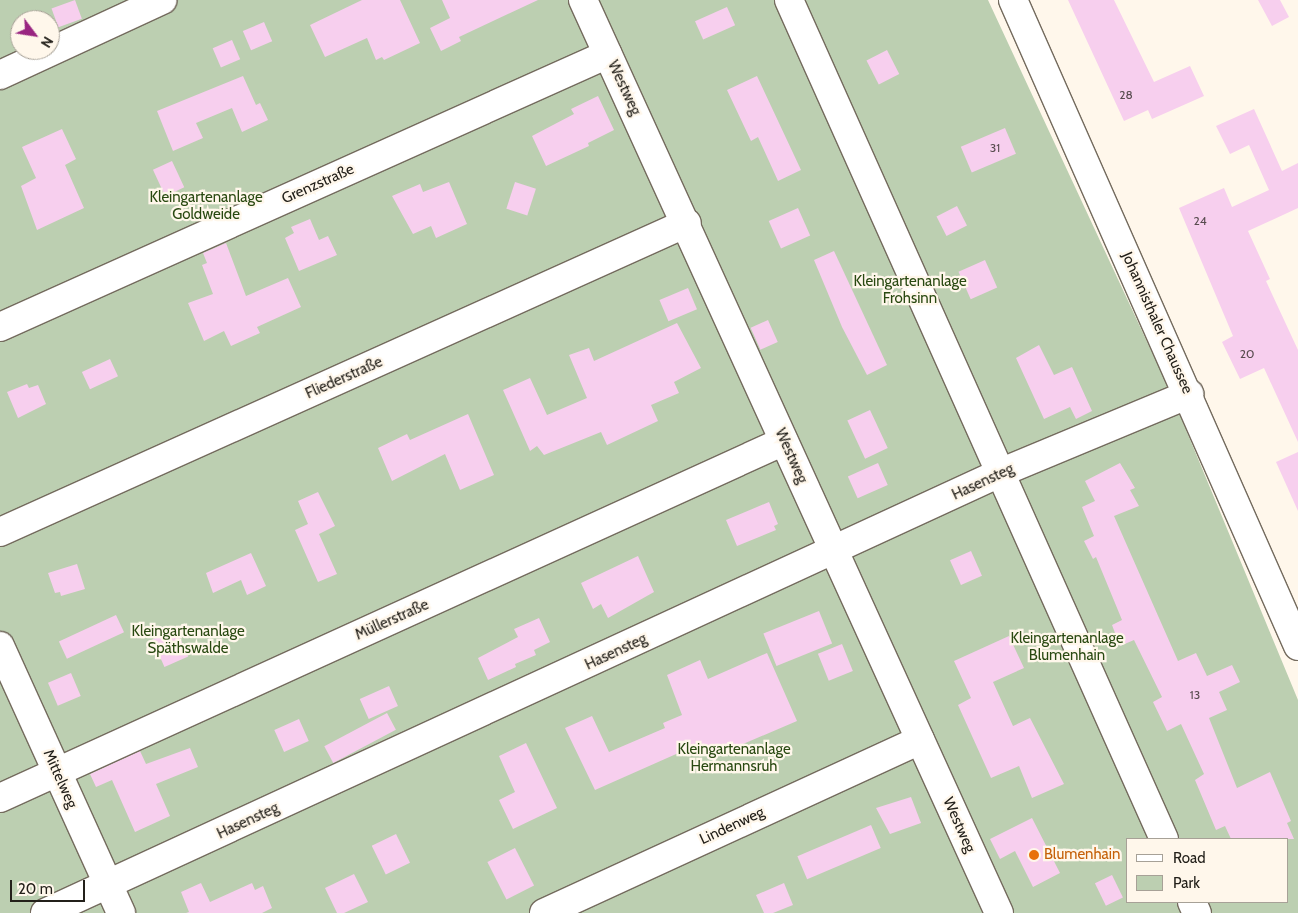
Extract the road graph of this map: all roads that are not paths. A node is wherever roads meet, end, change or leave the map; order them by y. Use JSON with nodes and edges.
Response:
{"nodes":[{"id":1,"x":162,"y":0,"type":"edge"},
{"id":2,"x":583,"y":0,"type":"edge"},
{"id":3,"x":789,"y":0,"type":"edge"},
{"id":4,"x":1013,"y":0,"type":"edge"},
{"id":5,"x":608,"y":54,"type":"junction"},
{"id":6,"x":0,"y":75,"type":"edge"},
{"id":7,"x":687,"y":223,"type":"junction"},
{"id":8,"x":0,"y":327,"type":"edge"},
{"id":9,"x":1188,"y":394,"type":"junction"},
{"id":10,"x":784,"y":441,"type":"junction"},
{"id":11,"x":1002,"y":472,"type":"junction"},
{"id":12,"x":0,"y":532,"type":"edge"},
{"id":13,"x":835,"y":552,"type":"junction"},
{"id":14,"x":0,"y":646,"type":"edge"},
{"id":15,"x":1298,"y":646,"type":"edge"},
{"id":16,"x":920,"y":740,"type":"junction"},
{"id":17,"x":57,"y":772,"type":"junction"},
{"id":18,"x":0,"y":798,"type":"edge"},
{"id":19,"x":1164,"y":838,"type":"edge"},
{"id":20,"x":108,"y":885,"type":"junction"},
{"id":21,"x":45,"y":913,"type":"edge"},
{"id":22,"x":120,"y":913,"type":"edge"},
{"id":23,"x":544,"y":913,"type":"edge"},
{"id":24,"x":999,"y":913,"type":"edge"}],
"edges":[{"from":1,"to":6,"type":"street"},
{"from":2,"to":5,"type":"street","name":"Westweg"},
{"from":3,"to":11,"type":"street"},
{"from":4,"to":9,"type":"street","name":"Johannisthaler Chaussee"},
{"from":5,"to":7,"type":"street","name":"Westweg"},
{"from":5,"to":8,"type":"street","name":"Grenzstraße"},
{"from":7,"to":10,"type":"street","name":"Westweg"},
{"from":7,"to":12,"type":"street","name":"Fliederstraße"},
{"from":9,"to":11,"type":"street","name":"Hasensteg"},
{"from":9,"to":15,"type":"street","name":"Johannisthaler Chaussee"},
{"from":10,"to":13,"type":"street","name":"Westweg"},
{"from":10,"to":17,"type":"street","name":"Müllerstraße"},
{"from":11,"to":13,"type":"street","name":"Hasensteg"},
{"from":11,"to":19,"type":"street"},
{"from":13,"to":16,"type":"street","name":"Westweg"},
{"from":13,"to":20,"type":"street","name":"Hasensteg"},
{"from":14,"to":17,"type":"street","name":"Mittelweg"},
{"from":16,"to":23,"type":"street","name":"Lindenweg"},
{"from":16,"to":24,"type":"street","name":"Westweg"},
{"from":17,"to":18,"type":"street","name":"Müllerstraße"},
{"from":17,"to":20,"type":"street","name":"Mittelweg"},
{"from":20,"to":21,"type":"street","name":"Hasensteg"},
{"from":20,"to":22,"type":"street","name":"Mittelweg"}]}
